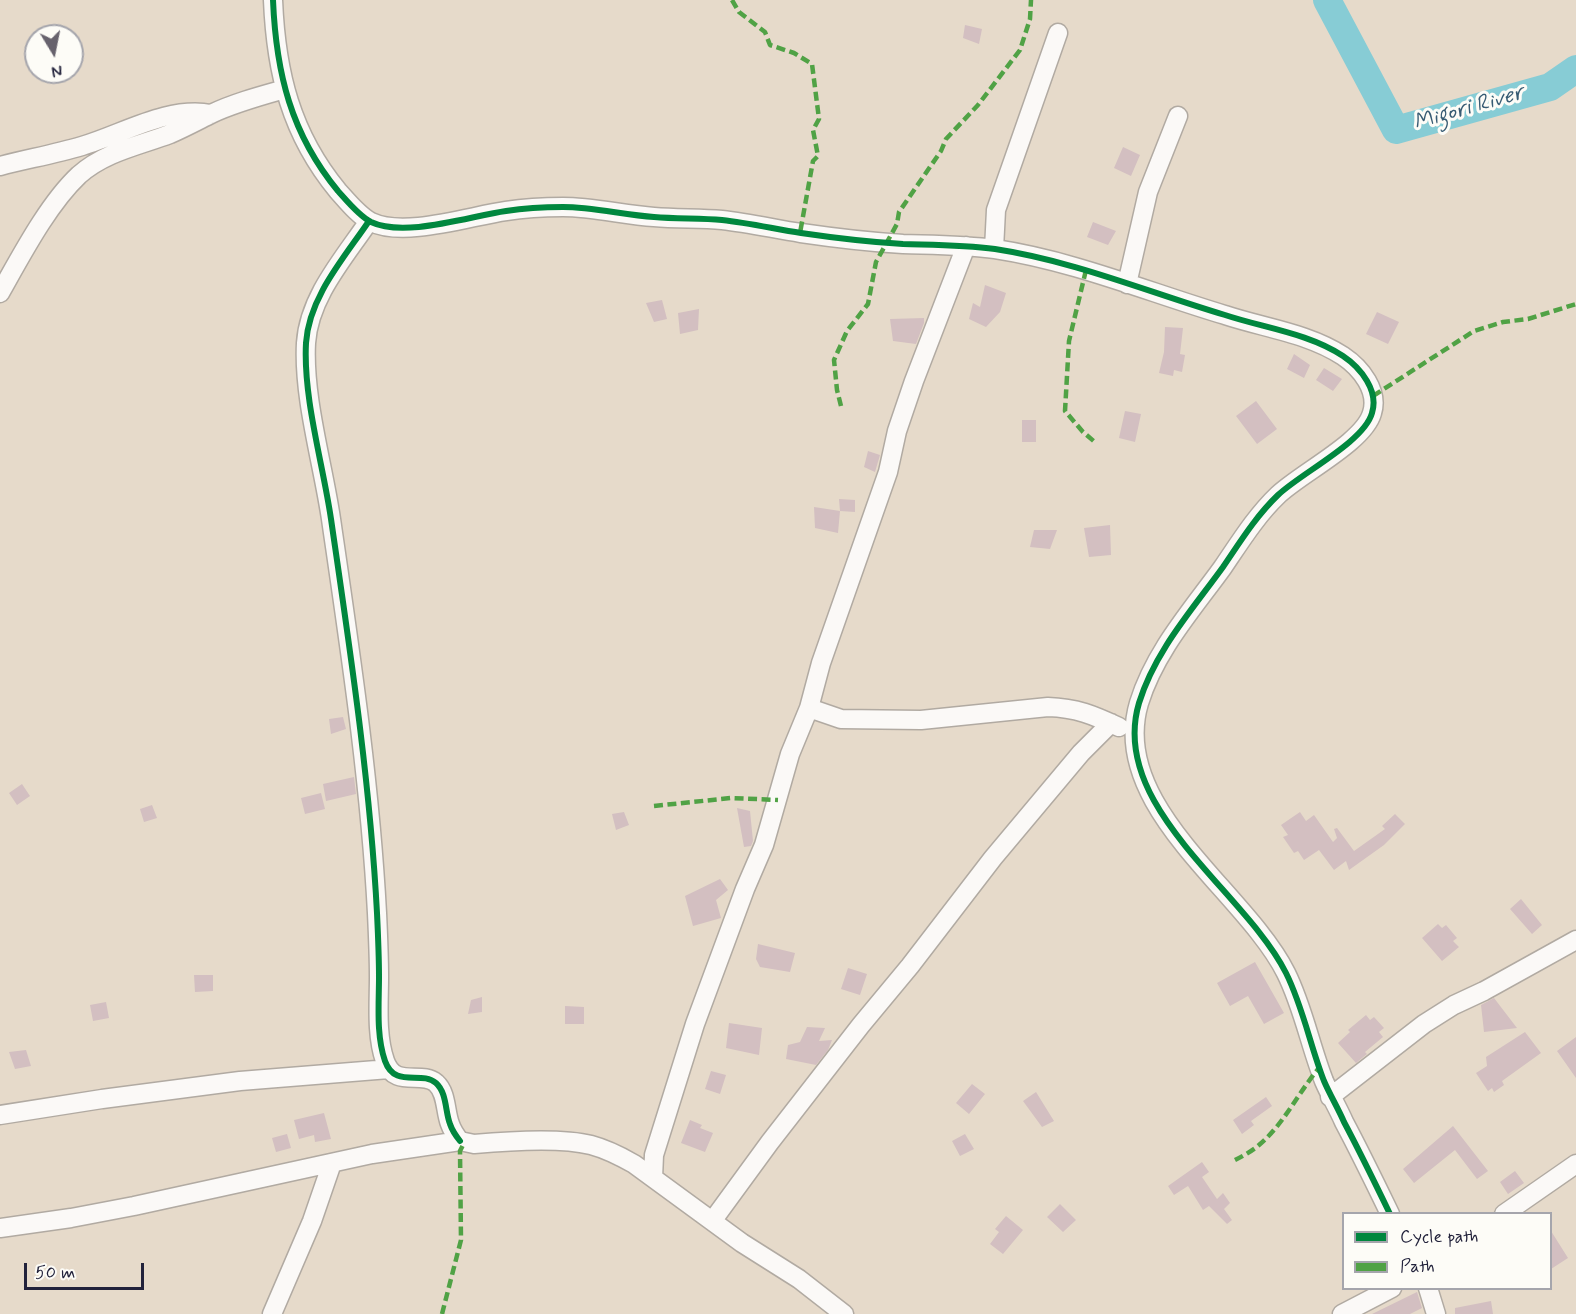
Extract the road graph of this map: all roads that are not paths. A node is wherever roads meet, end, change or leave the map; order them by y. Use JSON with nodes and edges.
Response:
{"nodes":[{"id":1,"x":273,"y":0,"type":"edge"},
{"id":2,"x":1058,"y":33,"type":"dead end"},
{"id":3,"x":285,"y":89,"type":"junction"},
{"id":4,"x":211,"y":114,"type":"junction"},
{"id":5,"x":1178,"y":116,"type":"dead end"},
{"id":6,"x":0,"y":166,"type":"edge"},
{"id":7,"x":369,"y":221,"type":"junction"},
{"id":8,"x":966,"y":246,"type":"junction"},
{"id":9,"x":994,"y":249,"type":"junction"},
{"id":10,"x":1127,"y":284,"type":"junction"},
{"id":11,"x":0,"y":293,"type":"edge"},
{"id":12,"x":809,"y":708,"type":"junction"},
{"id":13,"x":1111,"y":723,"type":"junction"},
{"id":14,"x":1135,"y":733,"type":"junction"},
{"id":15,"x":1576,"y":940,"type":"edge"},
{"id":16,"x":389,"y":1069,"type":"junction"},
{"id":17,"x":1330,"y":1096,"type":"junction"},
{"id":18,"x":0,"y":1115,"type":"edge"},
{"id":19,"x":460,"y":1141,"type":"junction"},
{"id":20,"x":332,"y":1163,"type":"junction"},
{"id":21,"x":1576,"y":1164,"type":"edge"},
{"id":22,"x":653,"y":1178,"type":"junction"},
{"id":23,"x":1389,"y":1212,"type":"edge"},
{"id":24,"x":1507,"y":1212,"type":"edge"},
{"id":25,"x":713,"y":1220,"type":"junction"},
{"id":26,"x":0,"y":1228,"type":"edge"},
{"id":27,"x":1388,"y":1290,"type":"edge"},
{"id":28,"x":1429,"y":1290,"type":"edge"},
{"id":29,"x":272,"y":1314,"type":"edge"},
{"id":30,"x":844,"y":1314,"type":"edge"},
{"id":31,"x":1342,"y":1314,"type":"edge"},
{"id":32,"x":1436,"y":1314,"type":"edge"}],
"edges":[{"from":1,"to":3,"type":"street"},
{"from":2,"to":9,"type":"street"},
{"from":3,"to":4,"type":"street"},
{"from":3,"to":7,"type":"street"},
{"from":4,"to":6,"type":"street"},
{"from":4,"to":11,"type":"street"},
{"from":5,"to":10,"type":"street"},
{"from":7,"to":8,"type":"street"},
{"from":7,"to":16,"type":"street"},
{"from":8,"to":9,"type":"street"},
{"from":8,"to":12,"type":"street"},
{"from":9,"to":10,"type":"street"},
{"from":10,"to":14,"type":"street"},
{"from":12,"to":13,"type":"street"},
{"from":12,"to":22,"type":"street"},
{"from":13,"to":14,"type":"street"},
{"from":13,"to":25,"type":"street"},
{"from":14,"to":17,"type":"street"},
{"from":15,"to":17,"type":"street"},
{"from":16,"to":18,"type":"street"},
{"from":16,"to":19,"type":"street"},
{"from":17,"to":23,"type":"street"},
{"from":19,"to":20,"type":"street"},
{"from":19,"to":22,"type":"street"},
{"from":20,"to":26,"type":"street"},
{"from":20,"to":29,"type":"street"},
{"from":21,"to":24,"type":"street"},
{"from":22,"to":25,"type":"street"},
{"from":25,"to":30,"type":"street"},
{"from":27,"to":31,"type":"street"},
{"from":28,"to":32,"type":"street"}]}
